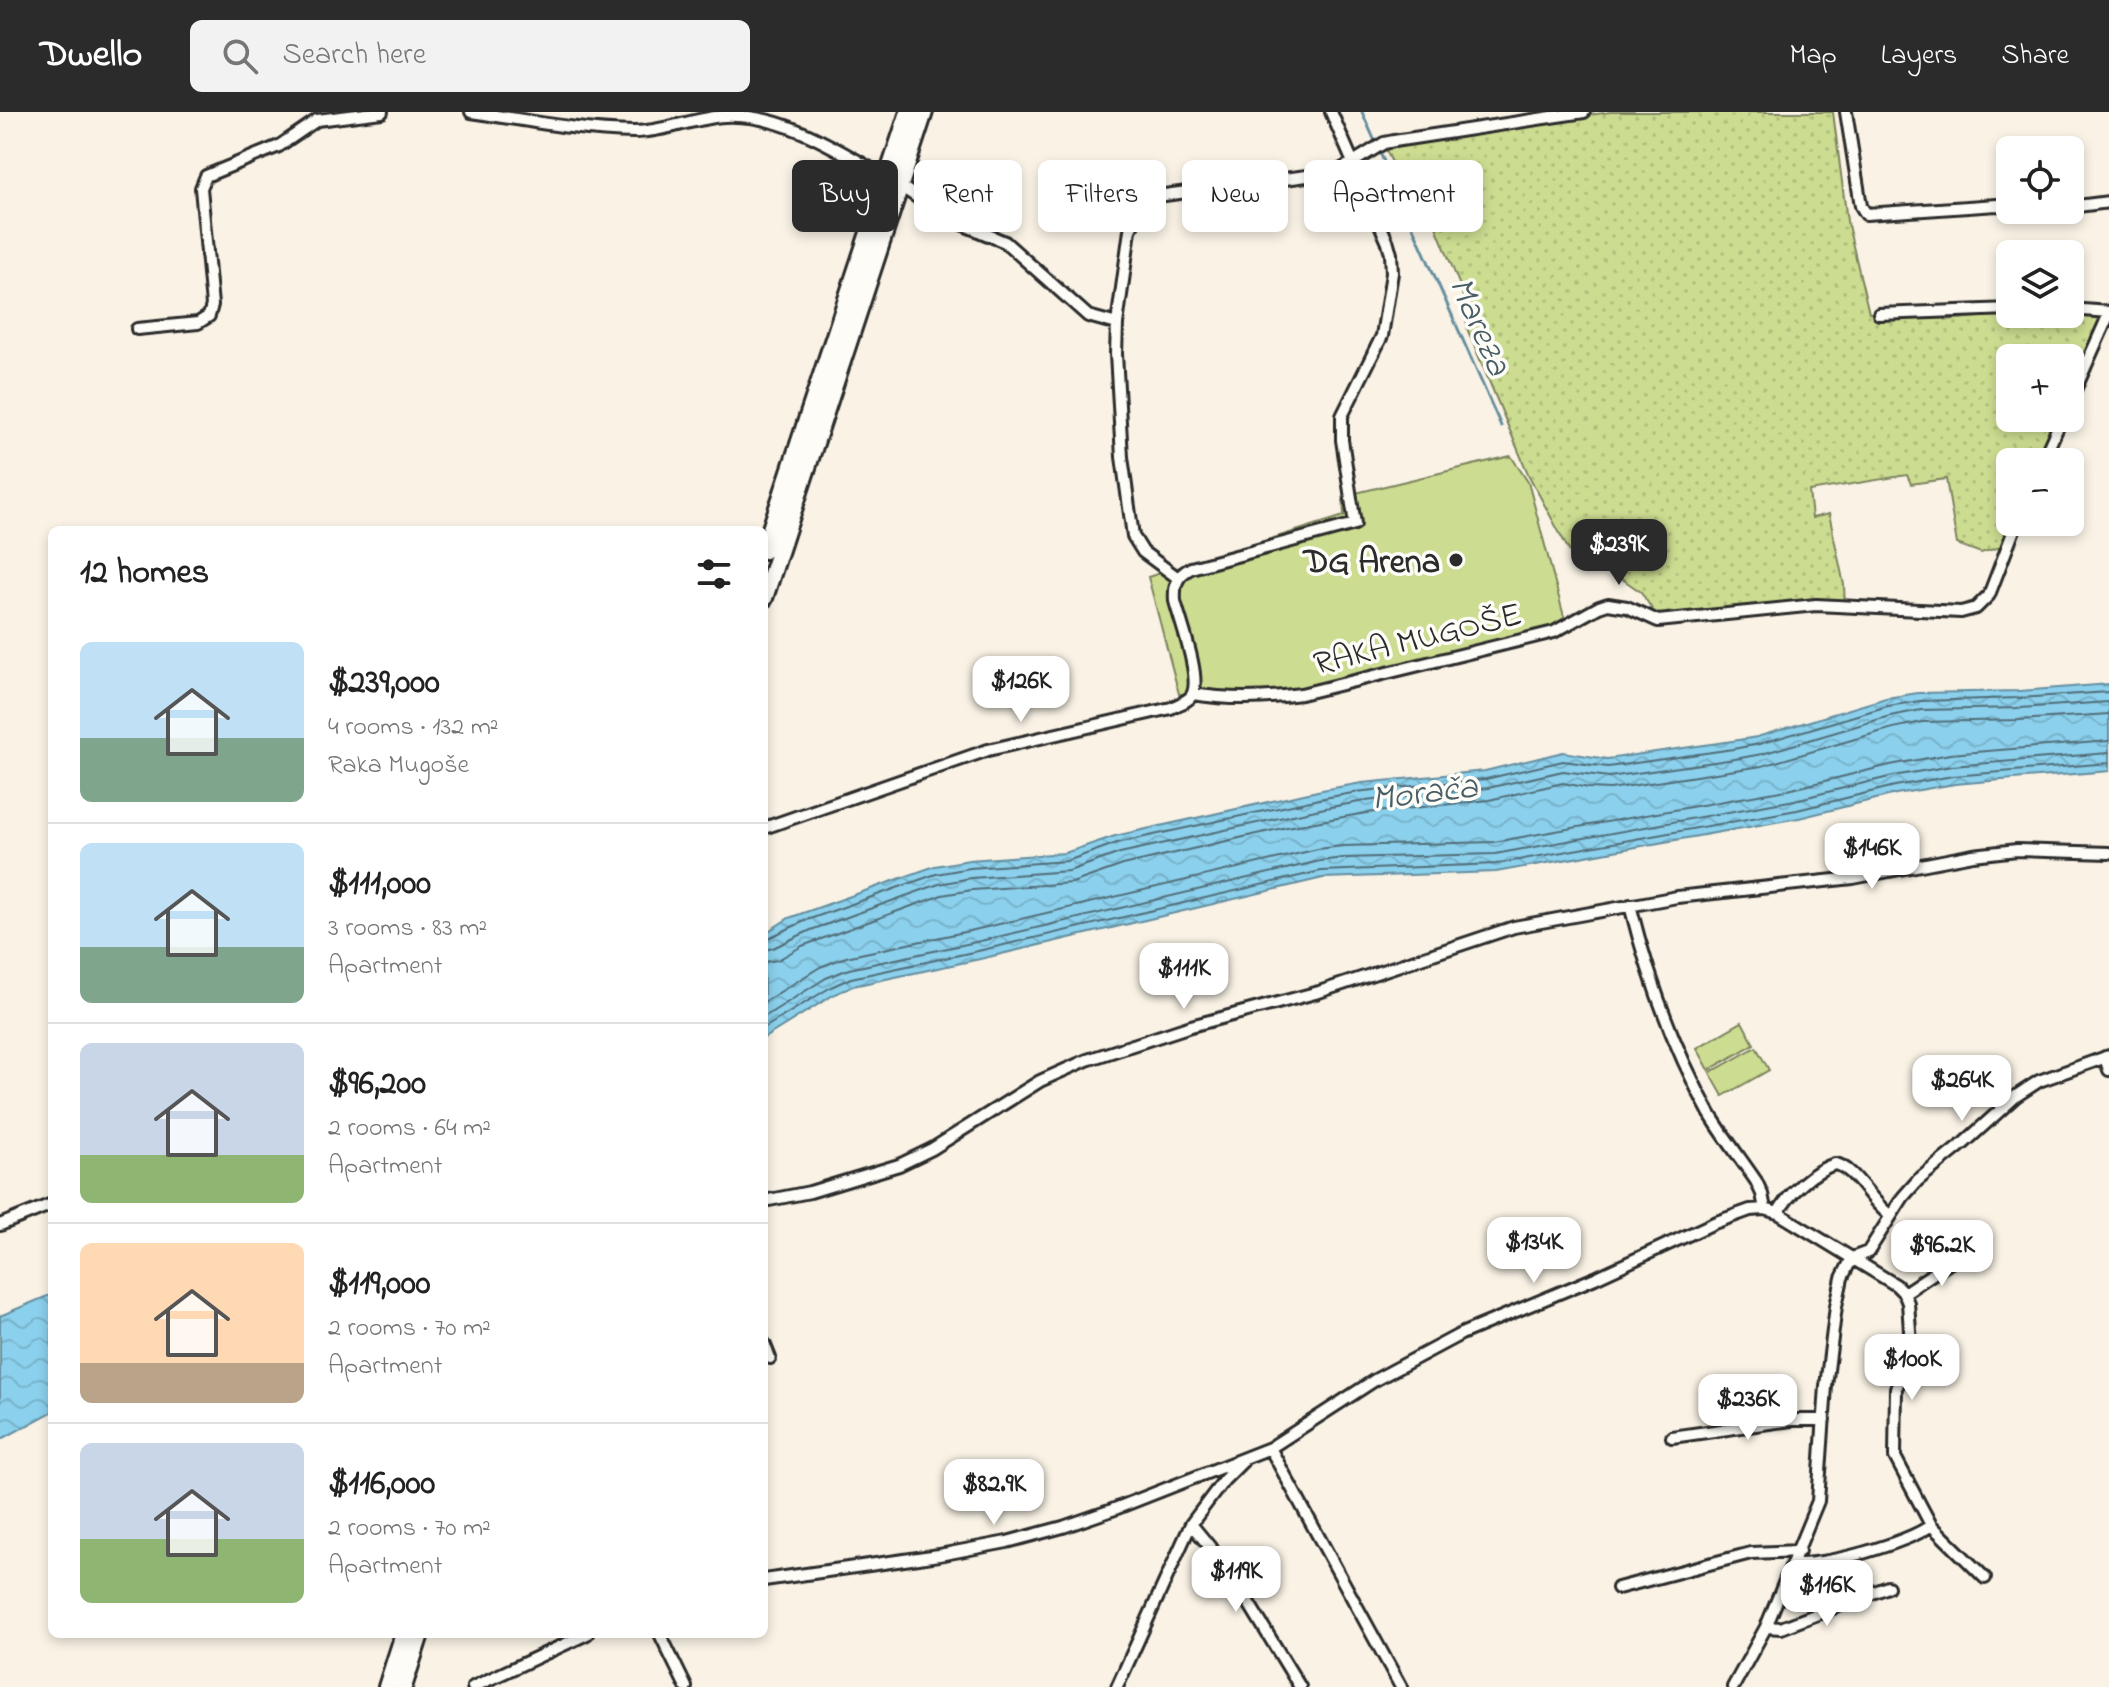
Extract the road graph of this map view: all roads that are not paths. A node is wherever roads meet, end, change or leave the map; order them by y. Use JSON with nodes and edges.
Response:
{"nodes":[{"id":1,"x":382,"y":112,"type":"edge"},
{"id":2,"x":471,"y":112,"type":"edge"},
{"id":3,"x":909,"y":112,"type":"edge"},
{"id":4,"x":924,"y":112,"type":"edge"},
{"id":5,"x":1331,"y":112,"type":"edge"},
{"id":6,"x":1584,"y":112,"type":"edge"},
{"id":7,"x":1846,"y":112,"type":"edge"},
{"id":8,"x":544,"y":118,"type":"edge"},
{"id":9,"x":857,"y":160,"type":"edge"},
{"id":10,"x":1352,"y":160,"type":"edge"},
{"id":11,"x":1358,"y":160,"type":"edge"},
{"id":12,"x":898,"y":163,"type":"edge"},
{"id":13,"x":898,"y":173,"type":"edge"},
{"id":14,"x":1304,"y":176,"type":"edge"},
{"id":15,"x":898,"y":185,"type":"edge"},
{"id":16,"x":2109,"y":202,"type":"edge"},
{"id":17,"x":1996,"y":205,"type":"edge"},
{"id":18,"x":2084,"y":205,"type":"edge"},
{"id":19,"x":876,"y":232,"type":"edge"},
{"id":20,"x":878,"y":232,"type":"edge"},
{"id":21,"x":1383,"y":232,"type":"edge"},
{"id":22,"x":1996,"y":310,"type":"edge"},
{"id":23,"x":2084,"y":310,"type":"edge"},
{"id":24,"x":2109,"y":313,"type":"edge"},
{"id":25,"x":1879,"y":314,"type":"dead end"},
{"id":26,"x":1117,"y":324,"type":"junction"},
{"id":27,"x":137,"y":329,"type":"dead end"},
{"id":28,"x":2084,"y":369,"type":"edge"},
{"id":29,"x":2012,"y":536,"type":"edge"},
{"id":30,"x":768,"y":539,"type":"edge"},
{"id":31,"x":1178,"y":578,"type":"junction"},
{"id":32,"x":768,"y":585,"type":"edge"},
{"id":33,"x":1193,"y":694,"type":"junction"},
{"id":34,"x":768,"y":827,"type":"edge"},
{"id":35,"x":2109,"y":853,"type":"edge"},
{"id":36,"x":1630,"y":905,"type":"junction"},
{"id":37,"x":2107,"y":1056,"type":"edge"},
{"id":38,"x":2109,"y":1070,"type":"edge"},
{"id":39,"x":768,"y":1200,"type":"edge"},
{"id":40,"x":48,"y":1206,"type":"edge"},
{"id":41,"x":1765,"y":1209,"type":"junction"},
{"id":42,"x":1778,"y":1213,"type":"junction"},
{"id":43,"x":1891,"y":1216,"type":"junction"},
{"id":44,"x":0,"y":1225,"type":"edge"},
{"id":45,"x":1961,"y":1255,"type":"dead end"},
{"id":46,"x":1852,"y":1258,"type":"junction"},
{"id":47,"x":1904,"y":1293,"type":"junction"},
{"id":48,"x":768,"y":1353,"type":"edge"},
{"id":49,"x":770,"y":1358,"type":"dead end"},
{"id":50,"x":1824,"y":1420,"type":"junction"},
{"id":51,"x":1672,"y":1437,"type":"dead end"},
{"id":52,"x":1270,"y":1448,"type":"junction"},
{"id":53,"x":1244,"y":1460,"type":"junction"},
{"id":54,"x":1191,"y":1524,"type":"junction"},
{"id":55,"x":1931,"y":1525,"type":"junction"},
{"id":56,"x":1799,"y":1551,"type":"junction"},
{"id":57,"x":1793,"y":1563,"type":"junction"},
{"id":58,"x":1985,"y":1578,"type":"dead end"},
{"id":59,"x":768,"y":1579,"type":"edge"},
{"id":60,"x":1888,"y":1587,"type":"dead end"},
{"id":61,"x":1618,"y":1588,"type":"dead end"},
{"id":62,"x":1766,"y":1627,"type":"junction"},
{"id":63,"x":403,"y":1638,"type":"edge"},
{"id":64,"x":419,"y":1638,"type":"edge"},
{"id":65,"x":578,"y":1638,"type":"edge"},
{"id":66,"x":662,"y":1638,"type":"edge"},
{"id":67,"x":387,"y":1687,"type":"edge"},
{"id":68,"x":403,"y":1687,"type":"edge"},
{"id":69,"x":473,"y":1687,"type":"edge"},
{"id":70,"x":686,"y":1687,"type":"edge"},
{"id":71,"x":1117,"y":1687,"type":"edge"},
{"id":72,"x":1300,"y":1687,"type":"edge"},
{"id":73,"x":1401,"y":1687,"type":"edge"},
{"id":74,"x":1733,"y":1687,"type":"edge"}],
"edges":[{"from":1,"to":27,"type":"street"},
{"from":2,"to":8,"type":"street"},
{"from":3,"to":12,"type":"main road"},
{"from":4,"to":13,"type":"main road"},
{"from":5,"to":10,"type":"street"},
{"from":6,"to":11,"type":"street"},
{"from":7,"to":17,"type":"street"},
{"from":8,"to":9,"type":"street"},
{"from":14,"to":26,"type":"street"},
{"from":15,"to":26,"type":"street"},
{"from":16,"to":18,"type":"street"},
{"from":19,"to":30,"type":"main road"},
{"from":20,"to":32,"type":"main road"},
{"from":21,"to":31,"type":"street"},
{"from":22,"to":25,"type":"street"},
{"from":23,"to":24,"type":"street"},
{"from":24,"to":28,"type":"street"},
{"from":26,"to":31,"type":"street"},
{"from":29,"to":33,"type":"street","name":"RAKA MUGOŠE"},
{"from":31,"to":33,"type":"street"},
{"from":33,"to":34,"type":"street"},
{"from":35,"to":36,"type":"street"},
{"from":36,"to":39,"type":"street"},
{"from":36,"to":41,"type":"street"},
{"from":37,"to":38,"type":"street"},
{"from":37,"to":43,"type":"street"},
{"from":40,"to":44,"type":"street"},
{"from":41,"to":42,"type":"street"},
{"from":41,"to":52,"type":"street"},
{"from":42,"to":43,"type":"street"},
{"from":42,"to":46,"type":"street"},
{"from":43,"to":46,"type":"street"},
{"from":45,"to":47,"type":"street"},
{"from":46,"to":47,"type":"street"},
{"from":46,"to":50,"type":"street"},
{"from":47,"to":55,"type":"street"},
{"from":48,"to":49,"type":"street"},
{"from":50,"to":51,"type":"street"},
{"from":50,"to":56,"type":"street"},
{"from":52,"to":53,"type":"street"},
{"from":52,"to":73,"type":"street"},
{"from":53,"to":54,"type":"street"},
{"from":53,"to":59,"type":"street"},
{"from":54,"to":71,"type":"street"},
{"from":54,"to":72,"type":"street"},
{"from":55,"to":57,"type":"street"},
{"from":55,"to":58,"type":"street"},
{"from":56,"to":57,"type":"street"},
{"from":56,"to":61,"type":"street"},
{"from":57,"to":62,"type":"street"},
{"from":60,"to":62,"type":"street"},
{"from":62,"to":74,"type":"street"},
{"from":63,"to":67,"type":"main road"},
{"from":64,"to":68,"type":"main road"},
{"from":65,"to":69,"type":"street"},
{"from":66,"to":70,"type":"street"}]}
